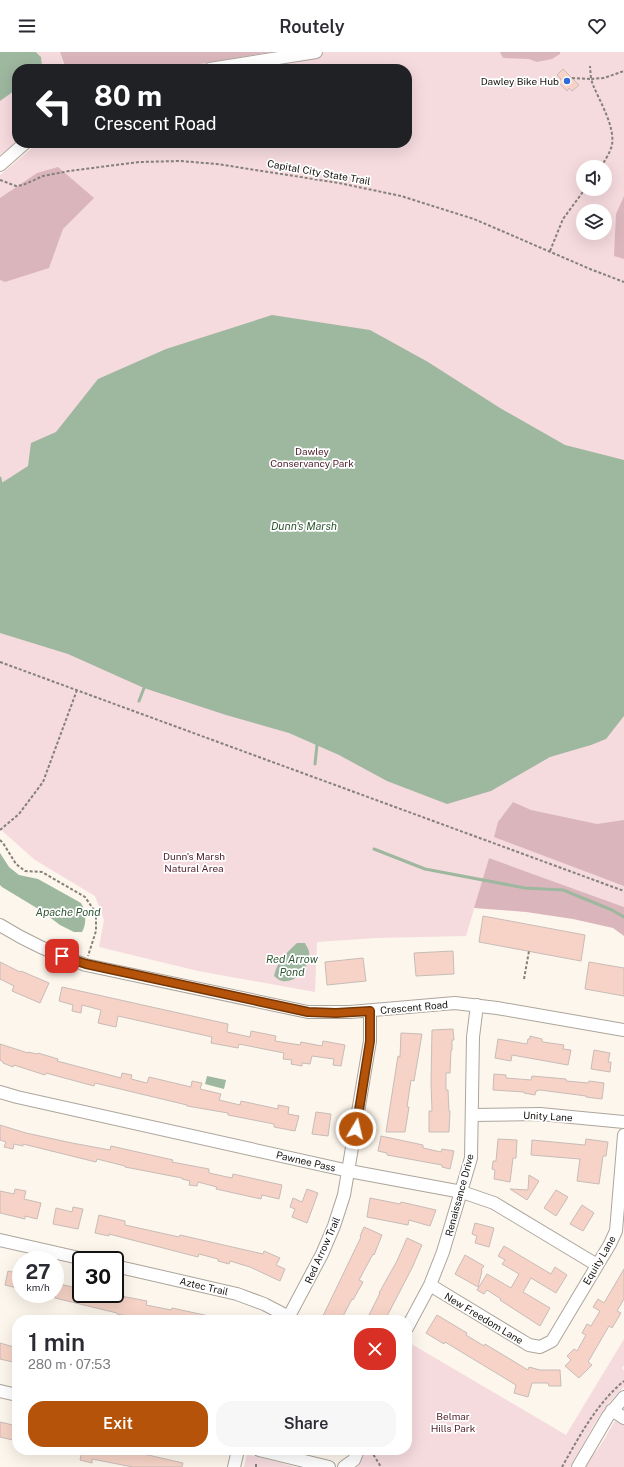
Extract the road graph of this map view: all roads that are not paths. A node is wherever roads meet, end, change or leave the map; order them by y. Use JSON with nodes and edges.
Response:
{"nodes":[{"id":1,"x":316,"y":52,"type":"edge"},
{"id":2,"x":241,"y":64,"type":"edge"},
{"id":3,"x":19,"y":148,"type":"edge"},
{"id":4,"x":0,"y":165,"type":"edge"},
{"id":5,"x":0,"y":925,"type":"edge"},
{"id":6,"x":478,"y":1005,"type":"junction"},
{"id":7,"x":370,"y":1011,"type":"junction"},
{"id":8,"x":624,"y":1030,"type":"edge"},
{"id":9,"x":0,"y":1092,"type":"edge"},
{"id":10,"x":472,"y":1115,"type":"junction"},
{"id":11,"x":624,"y":1122,"type":"edge"},
{"id":12,"x":624,"y":1135,"type":"edge"},
{"id":13,"x":349,"y":1171,"type":"junction"},
{"id":14,"x":462,"y":1192,"type":"junction"},
{"id":15,"x":0,"y":1240,"type":"edge"},
{"id":16,"x":72,"y":1256,"type":"edge"},
{"id":17,"x":597,"y":1265,"type":"junction"},
{"id":18,"x":124,"y":1268,"type":"edge"},
{"id":19,"x":430,"y":1285,"type":"junction"},
{"id":20,"x":283,"y":1315,"type":"edge"},
{"id":21,"x":290,"y":1315,"type":"edge"},
{"id":22,"x":412,"y":1319,"type":"edge"},
{"id":23,"x":540,"y":1347,"type":"joint"},
{"id":24,"x":0,"y":1391,"type":"edge"},
{"id":25,"x":12,"y":1394,"type":"edge"},
{"id":26,"x":624,"y":1397,"type":"edge"},
{"id":27,"x":612,"y":1410,"type":"junction"},
{"id":28,"x":624,"y":1418,"type":"edge"},
{"id":29,"x":237,"y":1455,"type":"edge"},
{"id":30,"x":280,"y":1455,"type":"edge"},
{"id":31,"x":360,"y":1455,"type":"edge"},
{"id":32,"x":234,"y":1467,"type":"edge"},
{"id":33,"x":329,"y":1467,"type":"edge"},
{"id":34,"x":346,"y":1467,"type":"edge"},
{"id":35,"x":578,"y":1467,"type":"edge"}],
"edges":[{"from":1,"to":2,"type":"street"},
{"from":3,"to":4,"type":"street"},
{"from":5,"to":7,"type":"street","name":"Crescent Road"},
{"from":6,"to":7,"type":"street","name":"Crescent Road"},
{"from":6,"to":8,"type":"street","name":"Crescent Road"},
{"from":6,"to":10,"type":"street","name":"Renaissance Drive"},
{"from":7,"to":13,"type":"street","name":"Red Arrow Trail"},
{"from":9,"to":13,"type":"street","name":"Pawnee Pass"},
{"from":10,"to":11,"type":"street","name":"Unity Lane"},
{"from":10,"to":14,"type":"street","name":"Renaissance Drive"},
{"from":12,"to":17,"type":"street","name":"Equity Lane"},
{"from":13,"to":14,"type":"street","name":"Pawnee Pass"},
{"from":13,"to":21,"type":"street","name":"Red Arrow Trail"},
{"from":14,"to":17,"type":"street","name":"Pawnee Pass"},
{"from":14,"to":19,"type":"street","name":"Renaissance Drive"},
{"from":15,"to":16,"type":"street"},
{"from":17,"to":23,"type":"street","name":"Equity Lane"},
{"from":18,"to":20,"type":"street","name":"Aztec Trail"},
{"from":19,"to":22,"type":"street","name":"Renaissance Drive"},
{"from":19,"to":23,"type":"street","name":"New Freedom Lane"},
{"from":24,"to":25,"type":"street"},
{"from":26,"to":27,"type":"street"},
{"from":27,"to":28,"type":"street"},
{"from":27,"to":35,"type":"street"},
{"from":29,"to":32,"type":"street"},
{"from":30,"to":33,"type":"street"},
{"from":31,"to":34,"type":"street"}]}
